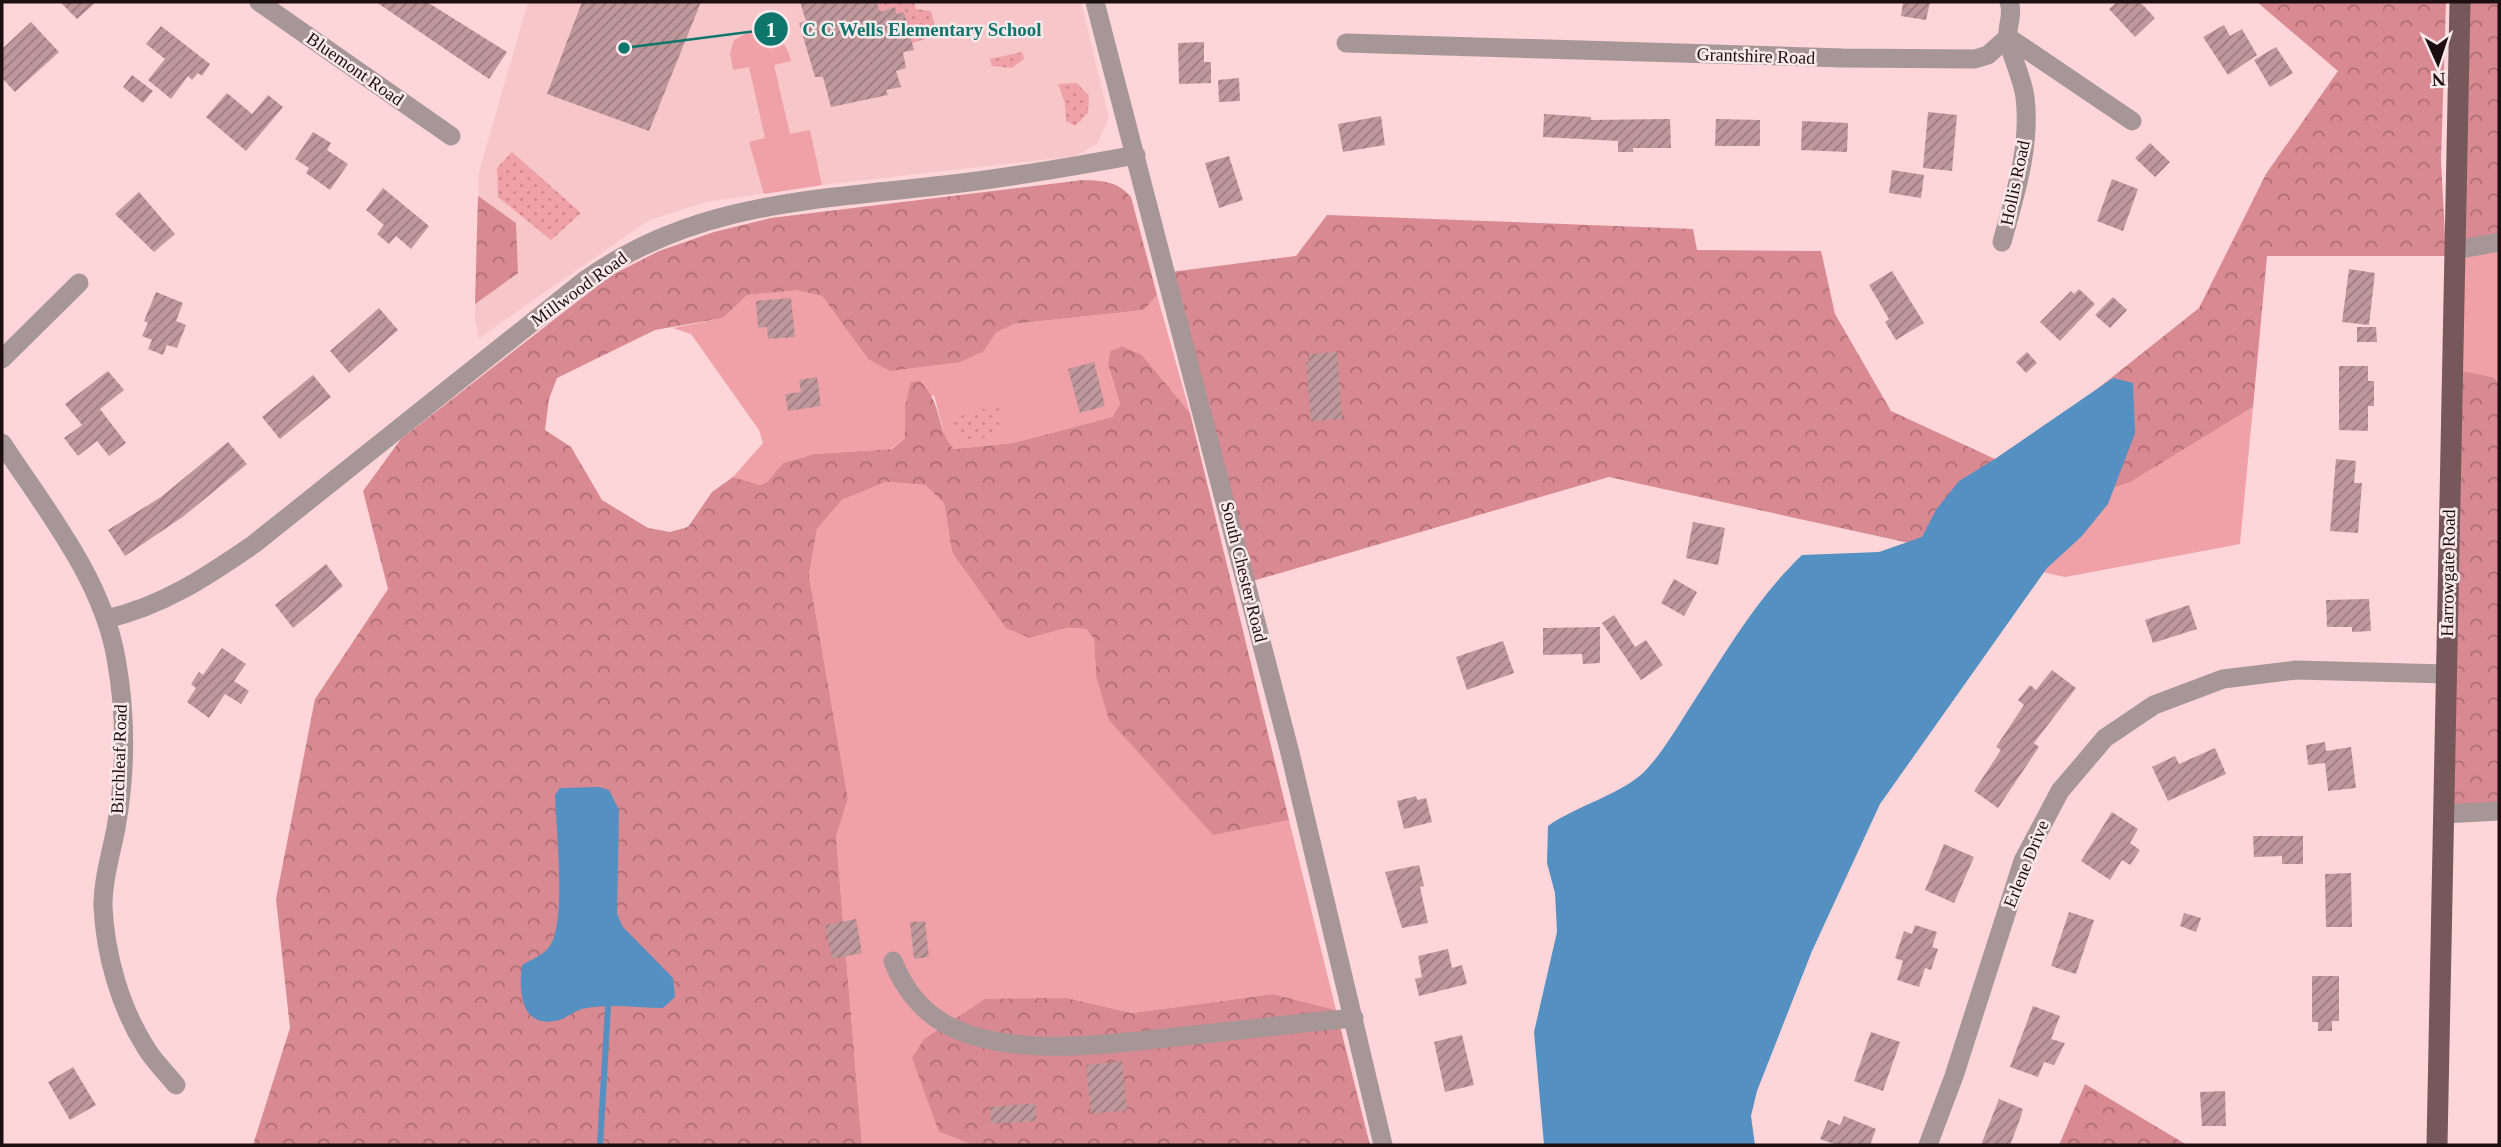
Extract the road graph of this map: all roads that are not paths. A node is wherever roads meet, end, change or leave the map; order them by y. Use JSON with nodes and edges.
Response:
{"nodes":[{"id":1,"x":259,"y":2,"type":"edge"},
{"id":2,"x":1095,"y":2,"type":"edge"},
{"id":3,"x":2009,"y":2,"type":"edge"},
{"id":4,"x":2460,"y":2,"type":"edge"},
{"id":5,"x":2008,"y":37,"type":"junction"},
{"id":6,"x":1346,"y":43,"type":"dead end"},
{"id":7,"x":2132,"y":121,"type":"dead end"},
{"id":8,"x":451,"y":136,"type":"dead end"},
{"id":9,"x":1136,"y":155,"type":"junction"},
{"id":10,"x":2002,"y":242,"type":"dead end"},
{"id":11,"x":2499,"y":242,"type":"edge"},
{"id":12,"x":2456,"y":250,"type":"junction"},
{"id":13,"x":79,"y":283,"type":"dead end"},
{"id":14,"x":2,"y":359,"type":"edge"},
{"id":15,"x":2,"y":443,"type":"edge"},
{"id":16,"x":106,"y":619,"type":"junction"},
{"id":17,"x":2446,"y":674,"type":"junction"},
{"id":18,"x":2499,"y":811,"type":"edge"},
{"id":19,"x":2445,"y":814,"type":"junction"},
{"id":20,"x":893,"y":961,"type":"dead end"},
{"id":21,"x":1354,"y":1018,"type":"junction"},
{"id":22,"x":176,"y":1085,"type":"dead end"},
{"id":23,"x":1383,"y":1145,"type":"edge"},
{"id":24,"x":1928,"y":1145,"type":"edge"},
{"id":25,"x":2437,"y":1145,"type":"edge"}],
"edges":[{"from":1,"to":8,"type":"street","name":"Bluemont Road"},
{"from":2,"to":9,"type":"street","name":"South Chester Road"},
{"from":3,"to":5,"type":"street","name":"Hollis Road"},
{"from":4,"to":12,"type":"main road","name":"Harrowgate Road"},
{"from":5,"to":6,"type":"street","name":"Grantshire Road"},
{"from":5,"to":7,"type":"street"},
{"from":5,"to":10,"type":"street","name":"Hollis Road"},
{"from":9,"to":16,"type":"street","name":"Millwood Road"},
{"from":9,"to":21,"type":"street","name":"South Chester Road"},
{"from":11,"to":12,"type":"street"},
{"from":12,"to":17,"type":"main road","name":"Harrowgate Road"},
{"from":13,"to":14,"type":"street"},
{"from":15,"to":16,"type":"street","name":"Birchleaf Road"},
{"from":16,"to":22,"type":"street","name":"Birchleaf Road"},
{"from":17,"to":19,"type":"main road","name":"Harrowgate Road"},
{"from":17,"to":24,"type":"street","name":"Erlene Drive"},
{"from":18,"to":19,"type":"street"},
{"from":19,"to":25,"type":"main road","name":"Harrowgate Road"},
{"from":20,"to":21,"type":"street"},
{"from":21,"to":23,"type":"street","name":"South Chester Road"}]}
